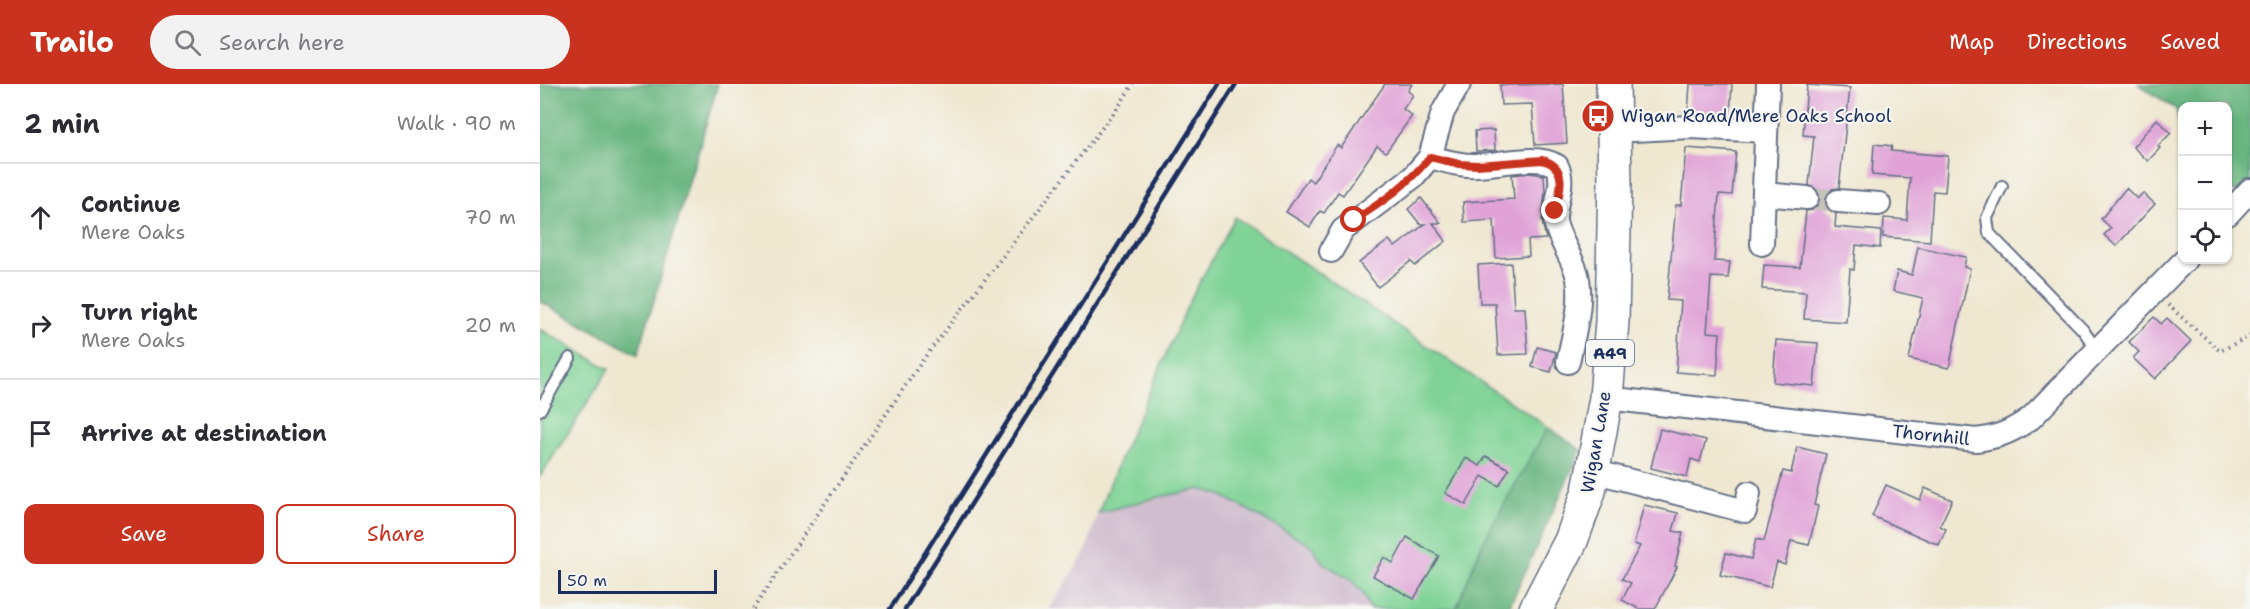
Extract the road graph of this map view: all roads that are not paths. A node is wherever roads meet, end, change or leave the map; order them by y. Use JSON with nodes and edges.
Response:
{"nodes":[{"id":1,"x":1459,"y":84,"type":"edge"},
{"id":2,"x":1613,"y":84,"type":"edge"},
{"id":3,"x":1768,"y":84,"type":"edge"},
{"id":4,"x":1615,"y":130,"type":"junction"},
{"id":5,"x":1766,"y":131,"type":"junction"},
{"id":6,"x":1430,"y":157,"type":"junction"},
{"id":7,"x":2002,"y":186,"type":"dead end"},
{"id":8,"x":2250,"y":190,"type":"edge"},
{"id":9,"x":1764,"y":194,"type":"junction"},
{"id":10,"x":1807,"y":198,"type":"tunnel mouth"},
{"id":11,"x":1838,"y":201,"type":"tunnel mouth"},
{"id":12,"x":1879,"y":204,"type":"dead end"},
{"id":13,"x":2232,"y":210,"type":"edge"},
{"id":14,"x":1762,"y":244,"type":"dead end"},
{"id":15,"x":1331,"y":251,"type":"dead end"},
{"id":16,"x":2182,"y":264,"type":"edge"},
{"id":17,"x":2097,"y":350,"type":"junction"},
{"id":18,"x":570,"y":358,"type":"dead end"},
{"id":19,"x":1568,"y":362,"type":"dead end"},
{"id":20,"x":1606,"y":398,"type":"junction"},
{"id":21,"x":540,"y":410,"type":"edge"},
{"id":22,"x":1593,"y":471,"type":"junction"},
{"id":23,"x":1749,"y":492,"type":"dead end"},
{"id":24,"x":1536,"y":609,"type":"edge"}],
"edges":[{"from":1,"to":6,"type":"street"},
{"from":2,"to":4,"type":"highway","name":"Wigan Lane","number":"A49"},
{"from":3,"to":5,"type":"street"},
{"from":4,"to":5,"type":"street"},
{"from":4,"to":20,"type":"highway","name":"Wigan Lane","number":"A49"},
{"from":5,"to":9,"type":"street"},
{"from":6,"to":15,"type":"street"},
{"from":6,"to":19,"type":"street"},
{"from":7,"to":17,"type":"lane"},
{"from":8,"to":13,"type":"street"},
{"from":9,"to":10,"type":"street"},
{"from":9,"to":14,"type":"street"},
{"from":11,"to":12,"type":"street"},
{"from":16,"to":17,"type":"street","name":"Thornhill"},
{"from":17,"to":20,"type":"street","name":"Thornhill"},
{"from":18,"to":21,"type":"lane"},
{"from":20,"to":22,"type":"highway","name":"Wigan Lane","number":"A49"},
{"from":22,"to":23,"type":"street"},
{"from":22,"to":24,"type":"highway","name":"Wigan Lane","number":"A49"}]}
